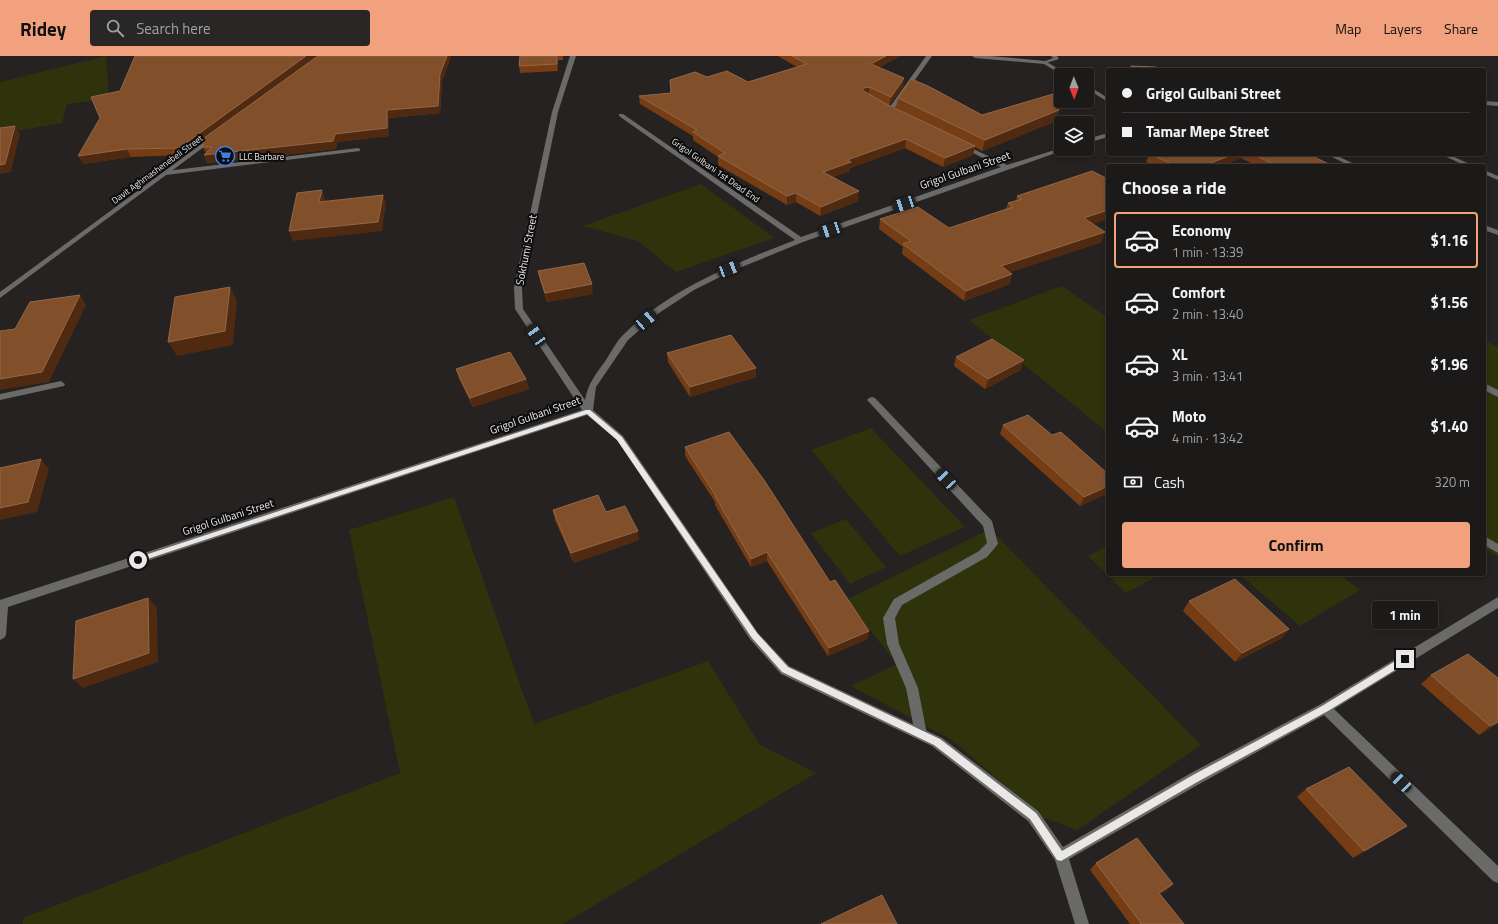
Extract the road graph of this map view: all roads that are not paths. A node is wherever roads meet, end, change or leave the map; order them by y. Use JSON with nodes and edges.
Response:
{"nodes":[{"id":1,"x":573,"y":56,"type":"edge"},
{"id":2,"x":929,"y":56,"type":"edge"},
{"id":3,"x":975,"y":56,"type":"edge"},
{"id":4,"x":1054,"y":56,"type":"edge"},
{"id":5,"x":1045,"y":63,"type":"junction"},
{"id":6,"x":1054,"y":68,"type":"edge"},
{"id":7,"x":1094,"y":91,"type":"edge"},
{"id":8,"x":1106,"y":99,"type":"edge"},
{"id":9,"x":1486,"y":103,"type":"edge"},
{"id":10,"x":1498,"y":104,"type":"edge"},
{"id":11,"x":897,"y":114,"type":"edge"},
{"id":12,"x":620,"y":115,"type":"dead end"},
{"id":13,"x":216,"y":136,"type":"edge"},
{"id":14,"x":1106,"y":136,"type":"edge"},
{"id":15,"x":1094,"y":140,"type":"edge"},
{"id":16,"x":959,"y":144,"type":"edge"},
{"id":17,"x":358,"y":150,"type":"dead end"},
{"id":18,"x":1054,"y":152,"type":"edge"},
{"id":19,"x":1333,"y":156,"type":"edge"},
{"id":20,"x":1448,"y":156,"type":"edge"},
{"id":21,"x":1351,"y":164,"type":"edge"},
{"id":22,"x":1466,"y":164,"type":"edge"},
{"id":23,"x":1007,"y":167,"type":"junction"},
{"id":24,"x":166,"y":173,"type":"junction"},
{"id":25,"x":1486,"y":173,"type":"edge"},
{"id":26,"x":1498,"y":178,"type":"edge"},
{"id":27,"x":1486,"y":228,"type":"edge"},
{"id":28,"x":1498,"y":233,"type":"edge"},
{"id":29,"x":800,"y":240,"type":"junction"},
{"id":30,"x":0,"y":296,"type":"edge"},
{"id":31,"x":61,"y":384,"type":"dead end"},
{"id":32,"x":1486,"y":387,"type":"edge"},
{"id":33,"x":1498,"y":394,"type":"edge"},
{"id":34,"x":0,"y":397,"type":"edge"},
{"id":35,"x":872,"y":400,"type":"dead end"},
{"id":36,"x":588,"y":411,"type":"junction"},
{"id":37,"x":1486,"y":541,"type":"edge"},
{"id":38,"x":1498,"y":549,"type":"edge"},
{"id":39,"x":1498,"y":602,"type":"edge"},
{"id":40,"x":2,"y":605,"type":"edge"},
{"id":41,"x":0,"y":635,"type":"edge"},
{"id":42,"x":1325,"y":708,"type":"junction"},
{"id":43,"x":920,"y":734,"type":"junction"},
{"id":44,"x":1061,"y":856,"type":"junction"},
{"id":45,"x":1498,"y":876,"type":"edge"},
{"id":46,"x":1082,"y":924,"type":"edge"}],
"edges":[{"from":1,"to":36,"type":"street","name":"Sokhumi Street"},
{"from":2,"to":11,"type":"street"},
{"from":3,"to":5,"type":"street"},
{"from":4,"to":5,"type":"street"},
{"from":5,"to":6,"type":"street"},
{"from":7,"to":8,"type":"street"},
{"from":9,"to":10,"type":"street"},
{"from":12,"to":29,"type":"street","name":"Grigol Gulbani 1st Dead End"},
{"from":13,"to":24,"type":"street","name":"Davit Aghmashenebeli Street"},
{"from":14,"to":15,"type":"street"},
{"from":16,"to":23,"type":"street"},
{"from":17,"to":24,"type":"street"},
{"from":18,"to":23,"type":"street","name":"Grigol Gulbani Street"},
{"from":19,"to":21,"type":"street"},
{"from":20,"to":22,"type":"street"},
{"from":23,"to":29,"type":"street","name":"Grigol Gulbani Street"},
{"from":24,"to":30,"type":"street","name":"Davit Aghmashenebeli Street"},
{"from":25,"to":26,"type":"street"},
{"from":27,"to":28,"type":"street"},
{"from":29,"to":36,"type":"street","name":"Grigol Gulbani Street"},
{"from":31,"to":34,"type":"street"},
{"from":32,"to":33,"type":"street"},
{"from":35,"to":43,"type":"street"},
{"from":36,"to":40,"type":"street","name":"Grigol Gulbani Street"},
{"from":36,"to":43,"type":"street","name":"Sokhumi Street"},
{"from":37,"to":38,"type":"street"},
{"from":39,"to":42,"type":"street"},
{"from":40,"to":41,"type":"street"},
{"from":42,"to":44,"type":"street"},
{"from":42,"to":45,"type":"street"},
{"from":43,"to":44,"type":"street","name":"Sokhumi Street"},
{"from":44,"to":46,"type":"street","name":"Sokhumi Street"}]}
